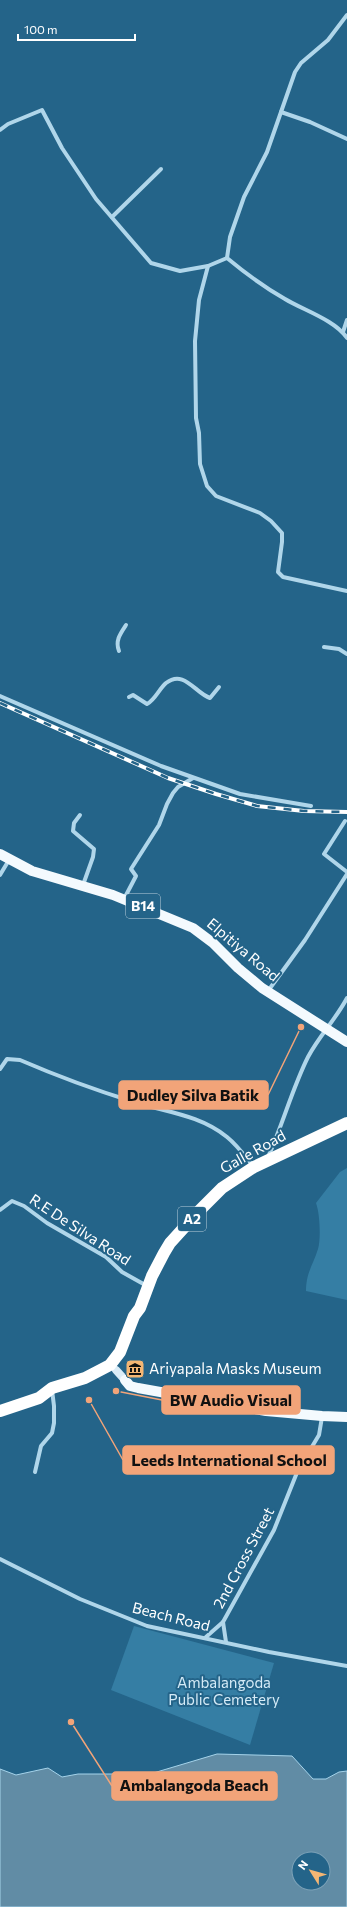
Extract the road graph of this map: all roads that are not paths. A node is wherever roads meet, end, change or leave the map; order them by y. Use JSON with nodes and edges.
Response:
{"nodes":[{"id":1,"x":347,"y":15,"type":"edge"},
{"id":2,"x":282,"y":112,"type":"junction"},
{"id":3,"x":0,"y":130,"type":"edge"},
{"id":4,"x":347,"y":139,"type":"edge"},
{"id":5,"x":161,"y":169,"type":"dead end"},
{"id":6,"x":112,"y":217,"type":"junction"},
{"id":7,"x":226,"y":258,"type":"junction"},
{"id":8,"x":208,"y":266,"type":"junction"},
{"id":9,"x":347,"y":320,"type":"edge"},
{"id":10,"x":343,"y":332,"type":"junction"},
{"id":11,"x":347,"y":338,"type":"edge"},
{"id":12,"x":347,"y":591,"type":"edge"},
{"id":13,"x":126,"y":625,"type":"dead end"},
{"id":14,"x":324,"y":647,"type":"dead end"},
{"id":15,"x":119,"y":651,"type":"dead end"},
{"id":16,"x":347,"y":654,"type":"edge"},
{"id":17,"x":219,"y":687,"type":"dead end"},
{"id":18,"x":0,"y":696,"type":"edge"},
{"id":19,"x":129,"y":697,"type":"dead end"},
{"id":20,"x":193,"y":778,"type":"junction"},
{"id":21,"x":311,"y":806,"type":"dead end"},
{"id":22,"x":80,"y":814,"type":"dead end"},
{"id":23,"x":345,"y":821,"type":"dead end"},
{"id":24,"x":0,"y":854,"type":"edge"},
{"id":25,"x":10,"y":859,"type":"junction"},
{"id":26,"x":347,"y":873,"type":"edge"},
{"id":27,"x":0,"y":875,"type":"edge"},
{"id":28,"x":83,"y":885,"type":"junction"},
{"id":29,"x":124,"y":899,"type":"junction"},
{"id":30,"x":268,"y":992,"type":"junction"},
{"id":31,"x":347,"y":998,"type":"edge"},
{"id":32,"x":327,"y":1028,"type":"junction"},
{"id":33,"x":347,"y":1042,"type":"edge"},
{"id":34,"x":0,"y":1069,"type":"edge"},
{"id":35,"x":347,"y":1123,"type":"edge"},
{"id":36,"x":267,"y":1159,"type":"junction"},
{"id":37,"x":254,"y":1167,"type":"junction"},
{"id":38,"x":0,"y":1210,"type":"edge"},
{"id":39,"x":148,"y":1286,"type":"junction"},
{"id":40,"x":140,"y":1308,"type":"junction"},
{"id":41,"x":116,"y":1370,"type":"junction"},
{"id":42,"x":84,"y":1378,"type":"junction"},
{"id":43,"x":125,"y":1380,"type":"joint"},
{"id":44,"x":52,"y":1388,"type":"junction"},
{"id":45,"x":0,"y":1411,"type":"edge"},
{"id":46,"x":322,"y":1416,"type":"junction"},
{"id":47,"x":347,"y":1417,"type":"edge"},
{"id":48,"x":35,"y":1472,"type":"dead end"},
{"id":49,"x":0,"y":1559,"type":"edge"},
{"id":50,"x":223,"y":1622,"type":"junction"},
{"id":51,"x":206,"y":1637,"type":"junction"},
{"id":52,"x":226,"y":1642,"type":"junction"},
{"id":53,"x":347,"y":1666,"type":"edge"}],
"edges":[{"from":1,"to":2,"type":"street"},
{"from":2,"to":4,"type":"street"},
{"from":2,"to":7,"type":"street"},
{"from":3,"to":6,"type":"street"},
{"from":5,"to":6,"type":"street"},
{"from":6,"to":8,"type":"street"},
{"from":7,"to":8,"type":"street"},
{"from":7,"to":10,"type":"street"},
{"from":8,"to":12,"type":"street"},
{"from":9,"to":10,"type":"street"},
{"from":10,"to":11,"type":"street"},
{"from":13,"to":15,"type":"street"},
{"from":14,"to":16,"type":"street"},
{"from":17,"to":19,"type":"street"},
{"from":18,"to":20,"type":"street"},
{"from":20,"to":21,"type":"street"},
{"from":20,"to":29,"type":"street"},
{"from":22,"to":28,"type":"street"},
{"from":23,"to":26,"type":"street"},
{"from":24,"to":25,"type":"main road","name":"Elpitiya Road","number":"B14"},
{"from":25,"to":27,"type":"street"},
{"from":25,"to":28,"type":"main road","name":"Elpitiya Road","number":"B14"},
{"from":26,"to":30,"type":"street"},
{"from":28,"to":29,"type":"main road","name":"Elpitiya Road","number":"B14"},
{"from":29,"to":30,"type":"main road","name":"Elpitiya Road","number":"B14"},
{"from":30,"to":32,"type":"main road","name":"Elpitiya Road","number":"B14"},
{"from":31,"to":32,"type":"street"},
{"from":32,"to":33,"type":"main road","name":"Elpitiya Road","number":"B14"},
{"from":32,"to":36,"type":"street"},
{"from":34,"to":37,"type":"street"},
{"from":35,"to":36,"type":"highway","name":"Galle Road","number":"A2"},
{"from":36,"to":37,"type":"highway","name":"Galle Road","number":"A2"},
{"from":37,"to":39,"type":"highway","name":"Galle Road","number":"A2"},
{"from":38,"to":39,"type":"street","name":"R.E De Silva Road"},
{"from":39,"to":40,"type":"highway","name":"Galle Road","number":"A2"},
{"from":40,"to":41,"type":"highway","name":"Galle Road","number":"A2"},
{"from":40,"to":42,"type":"highway","name":"Galle Road","number":"A2"},
{"from":41,"to":42,"type":"highway","name":"Galle Road","number":"A2"},
{"from":41,"to":43,"type":"street"},
{"from":42,"to":44,"type":"highway","name":"Galle Road","number":"A2"},
{"from":43,"to":46,"type":"main road"},
{"from":44,"to":45,"type":"highway","name":"Galle Road","number":"A2"},
{"from":44,"to":48,"type":"street"},
{"from":46,"to":47,"type":"main road"},
{"from":46,"to":50,"type":"street","name":"2nd Cross Street"},
{"from":49,"to":51,"type":"street","name":"Beach Road"},
{"from":50,"to":51,"type":"street","name":"2nd Cross Street"},
{"from":50,"to":52,"type":"street","name":"2nd Cross Street"},
{"from":51,"to":52,"type":"street","name":"Beach Road"},
{"from":52,"to":53,"type":"street","name":"Beach Road"}]}
